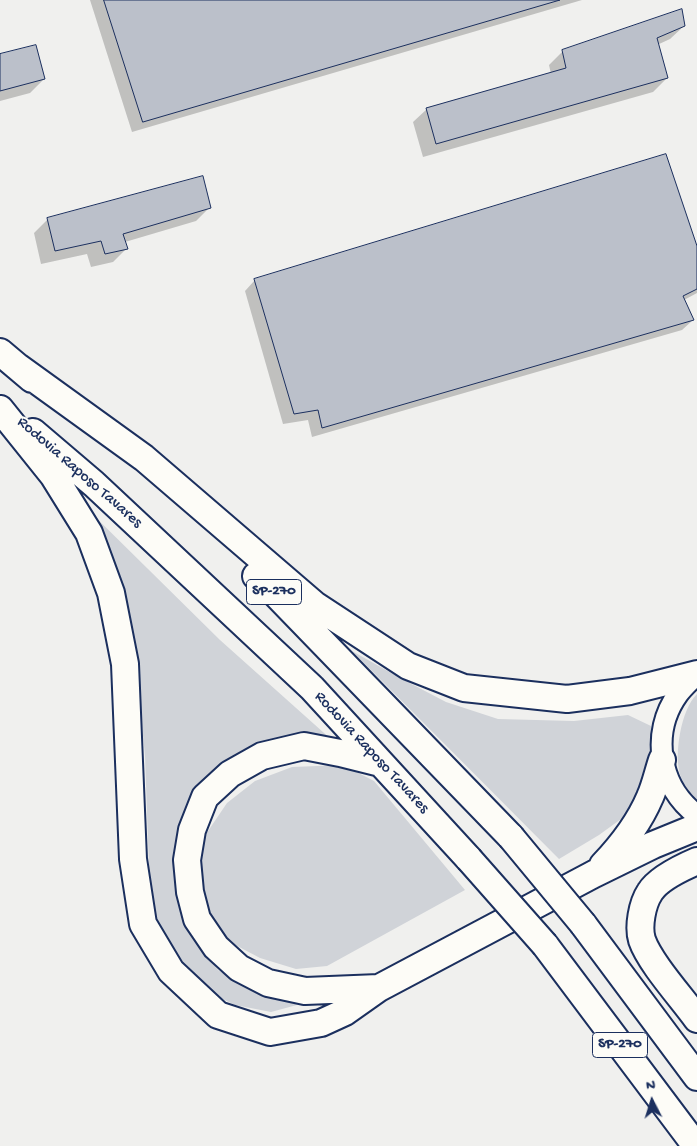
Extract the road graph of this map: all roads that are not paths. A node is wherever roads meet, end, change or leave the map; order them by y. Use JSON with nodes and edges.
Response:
{"nodes":[{"id":1,"x":9,"y":360,"type":"edge"},
{"id":2,"x":0,"y":404,"type":"edge"},
{"id":3,"x":0,"y":409,"type":"edge"},
{"id":4,"x":697,"y":674,"type":"edge"},
{"id":5,"x":662,"y":760,"type":"junction"},
{"id":6,"x":380,"y":763,"type":"junction"},
{"id":7,"x":697,"y":815,"type":"edge"},
{"id":8,"x":697,"y":827,"type":"edge"},
{"id":9,"x":697,"y":860,"type":"edge"},
{"id":10,"x":594,"y":874,"type":"junction"},
{"id":11,"x":379,"y":988,"type":"junction"},
{"id":12,"x":697,"y":1019,"type":"edge"},
{"id":13,"x":697,"y":1077,"type":"edge"},
{"id":14,"x":696,"y":1146,"type":"edge"}],
"edges":[{"from":1,"to":4,"type":"highway"},
{"from":1,"to":13,"type":"highway","number":"SP-270","bridge":true},
{"from":2,"to":6,"type":"highway","name":"Rodovia Raposo Tavares","number":"SP-270"},
{"from":3,"to":11,"type":"highway"},
{"from":4,"to":5,"type":"main road"},
{"from":5,"to":7,"type":"main road"},
{"from":5,"to":10,"type":"highway"},
{"from":6,"to":11,"type":"highway"},
{"from":6,"to":14,"type":"highway","name":"Rodovia Raposo Tavares","number":"SP-270","bridge":true},
{"from":8,"to":10,"type":"highway"},
{"from":9,"to":12,"type":"highway"},
{"from":10,"to":11,"type":"highway"}]}
